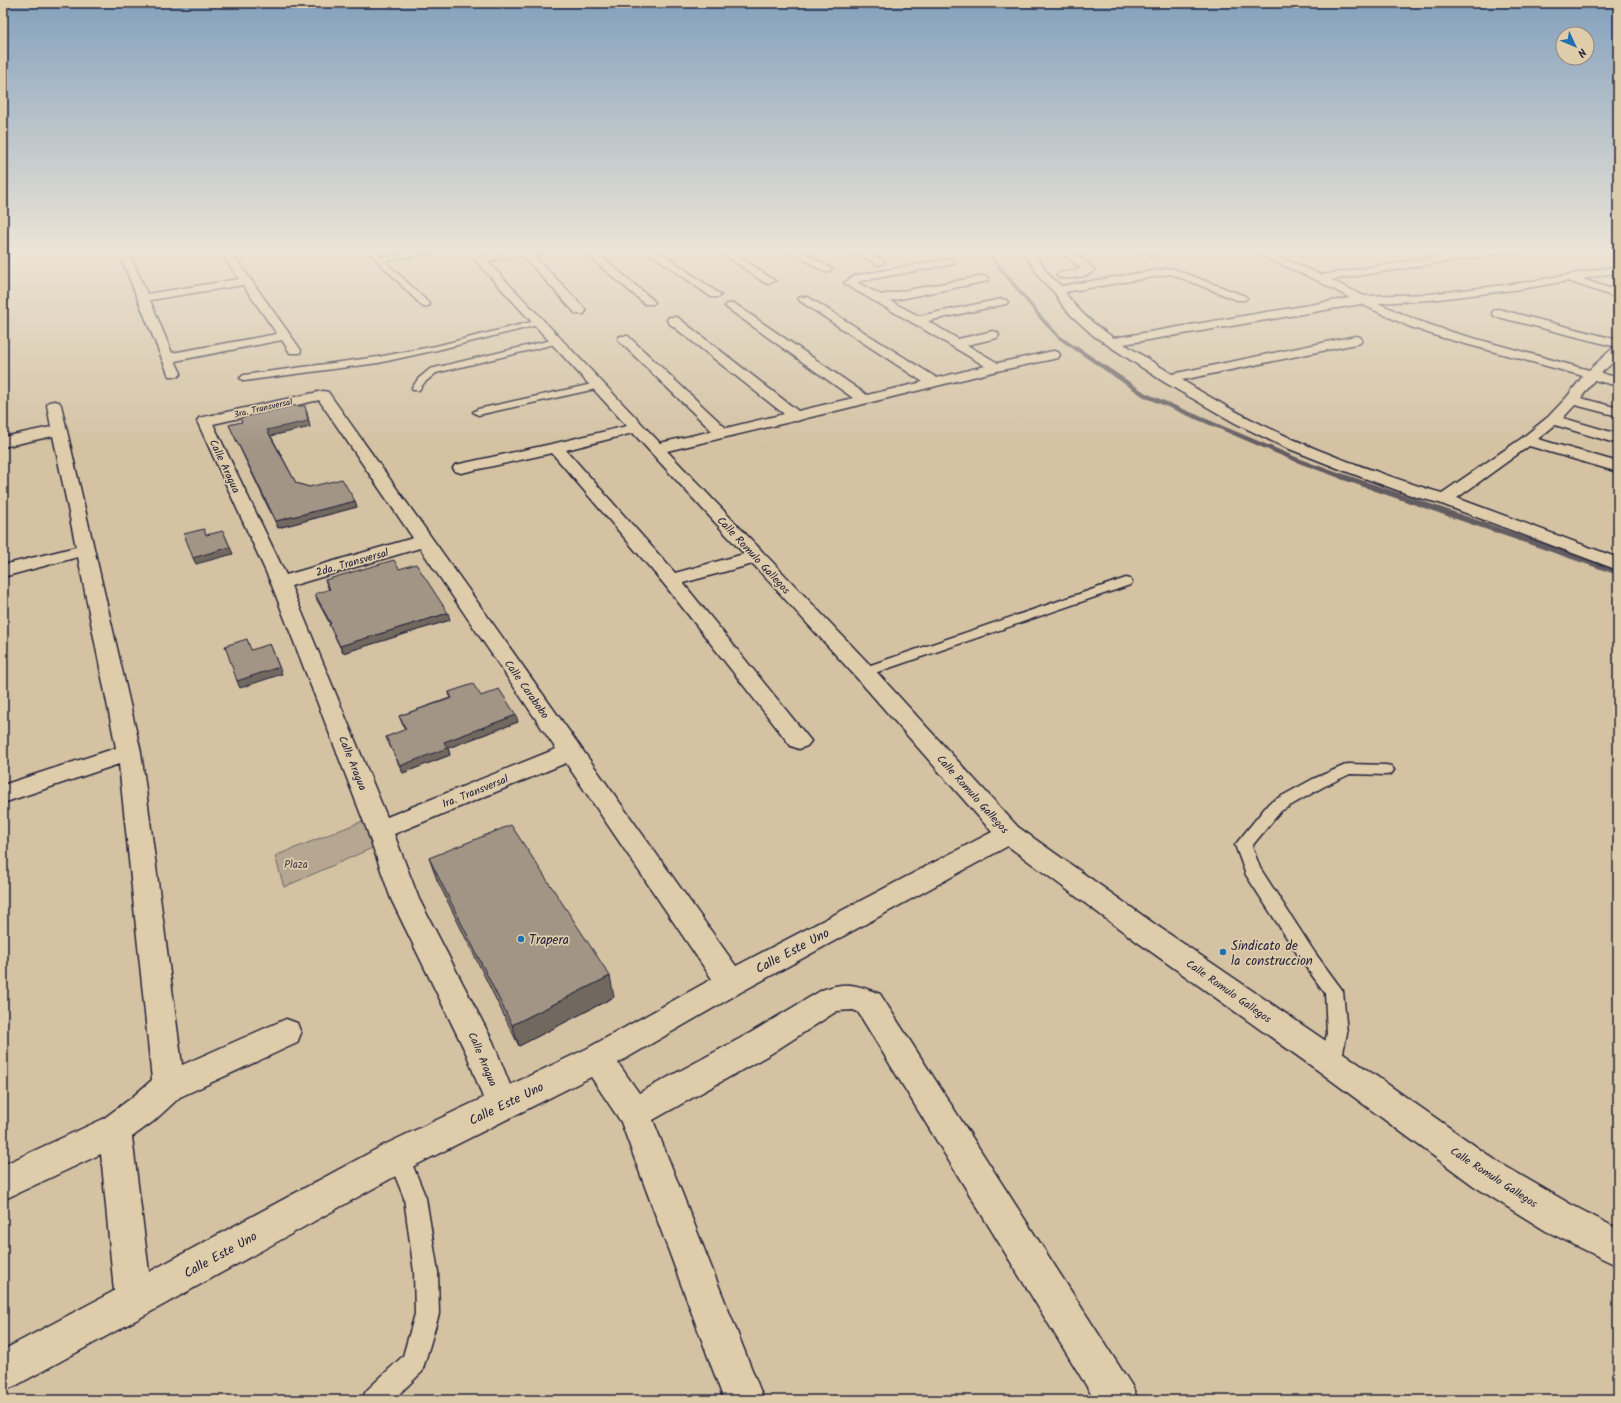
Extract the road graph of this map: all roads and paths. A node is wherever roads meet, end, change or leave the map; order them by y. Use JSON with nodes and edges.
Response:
{"nodes":[{"id":1,"x":149,"y":313,"type":"edge"},
{"id":2,"x":269,"y":313,"type":"edge"},
{"id":3,"x":531,"y":313,"type":"edge"},
{"id":4,"x":742,"y":313,"type":"edge"},
{"id":5,"x":826,"y":313,"type":"edge"},
{"id":6,"x":906,"y":313,"type":"edge"},
{"id":7,"x":948,"y":313,"type":"edge"},
{"id":8,"x":1076,"y":313,"type":"edge"},
{"id":9,"x":1282,"y":313,"type":"edge"},
{"id":10,"x":1391,"y":313,"type":"edge"},
{"id":11,"x":1500,"y":313,"type":"edge"},
{"id":12,"x":673,"y":320,"type":"dead end"},
{"id":13,"x":917,"y":320,"type":"junction"},
{"id":14,"x":539,"y":322,"type":"junction"},
{"id":15,"x":993,"y":335,"type":"dead end"},
{"id":16,"x":285,"y":336,"type":"junction"},
{"id":17,"x":624,"y":340,"type":"dead end"},
{"id":18,"x":1356,"y":340,"type":"dead end"},
{"id":19,"x":556,"y":342,"type":"junction"},
{"id":20,"x":1112,"y":342,"type":"junction"},
{"id":21,"x":957,"y":343,"type":"junction"},
{"id":22,"x":1618,"y":344,"type":"edge"},
{"id":23,"x":295,"y":350,"type":"dead end"},
{"id":24,"x":1618,"y":351,"type":"edge"},
{"id":25,"x":1053,"y":355,"type":"dead end"},
{"id":26,"x":168,"y":358,"type":"junction"},
{"id":27,"x":996,"y":367,"type":"junction"},
{"id":28,"x":174,"y":373,"type":"dead end"},
{"id":29,"x":1591,"y":375,"type":"junction"},
{"id":30,"x":244,"y":378,"type":"dead end"},
{"id":31,"x":1169,"y":379,"type":"junction"},
{"id":32,"x":1618,"y":382,"type":"edge"},
{"id":33,"x":935,"y":384,"type":"junction"},
{"id":34,"x":597,"y":386,"type":"junction"},
{"id":35,"x":416,"y":388,"type":"dead end"},
{"id":36,"x":322,"y":394,"type":"joint"},
{"id":37,"x":864,"y":399,"type":"junction"},
{"id":38,"x":1572,"y":400,"type":"junction"},
{"id":39,"x":54,"y":405,"type":"dead end"},
{"id":40,"x":478,"y":412,"type":"dead end"},
{"id":41,"x":1618,"y":412,"type":"edge"},
{"id":42,"x":797,"y":417,"type":"junction"},
{"id":43,"x":1553,"y":420,"type":"junction"},
{"id":44,"x":204,"y":421,"type":"joint"},
{"id":45,"x":636,"y":428,"type":"junction"},
{"id":46,"x":60,"y":430,"type":"junction"},
{"id":47,"x":724,"y":434,"type":"junction"},
{"id":48,"x":1618,"y":439,"type":"edge"},
{"id":49,"x":1527,"y":441,"type":"junction"},
{"id":50,"x":3,"y":442,"type":"edge"},
{"id":51,"x":556,"y":448,"type":"junction"},
{"id":52,"x":656,"y":449,"type":"junction"},
{"id":53,"x":1618,"y":466,"type":"edge"},
{"id":54,"x":461,"y":468,"type":"dead end"},
{"id":55,"x":1446,"y":499,"type":"junction"},
{"id":56,"x":424,"y":541,"type":"junction"},
{"id":57,"x":85,"y":550,"type":"junction"},
{"id":58,"x":756,"y":556,"type":"junction"},
{"id":59,"x":1618,"y":564,"type":"edge"},
{"id":60,"x":3,"y":571,"type":"edge"},
{"id":61,"x":671,"y":580,"type":"junction"},
{"id":62,"x":1126,"y":582,"type":"dead end"},
{"id":63,"x":280,"y":583,"type":"junction"},
{"id":64,"x":864,"y":672,"type":"junction"},
{"id":65,"x":799,"y":741,"type":"dead end"},
{"id":66,"x":129,"y":752,"type":"junction"},
{"id":67,"x":570,"y":752,"type":"junction"},
{"id":68,"x":1386,"y":770,"type":"dead end"},
{"id":69,"x":3,"y":794,"type":"edge"},
{"id":70,"x":380,"y":830,"type":"junction"},
{"id":71,"x":1009,"y":834,"type":"junction"},
{"id":72,"x":731,"y":983,"type":"junction"},
{"id":73,"x":286,"y":1033,"type":"dead end"},
{"id":74,"x":597,"y":1059,"type":"junction"},
{"id":75,"x":1330,"y":1062,"type":"junction"},
{"id":76,"x":168,"y":1086,"type":"junction"},
{"id":77,"x":502,"y":1105,"type":"junction"},
{"id":78,"x":634,"y":1113,"type":"junction"},
{"id":79,"x":115,"y":1130,"type":"junction"},
{"id":80,"x":398,"y":1156,"type":"junction"},
{"id":81,"x":3,"y":1183,"type":"edge"},
{"id":82,"x":1618,"y":1248,"type":"edge"},
{"id":83,"x":134,"y":1302,"type":"junction"},
{"id":84,"x":3,"y":1372,"type":"edge"},
{"id":85,"x":375,"y":1400,"type":"edge"},
{"id":86,"x":744,"y":1400,"type":"edge"},
{"id":87,"x":1118,"y":1400,"type":"edge"}],
"edges":[{"from":1,"to":26,"type":"street"},
{"from":2,"to":16,"type":"street"},
{"from":3,"to":14,"type":"street","name":"Calle Romulo Gallegos"},
{"from":4,"to":37,"type":"street"},
{"from":5,"to":33,"type":"street"},
{"from":6,"to":13,"type":"street"},
{"from":7,"to":13,"type":"street"},
{"from":8,"to":20,"type":"street"},
{"from":9,"to":20,"type":"street"},
{"from":10,"to":29,"type":"street"},
{"from":11,"to":22,"type":"street"},
{"from":12,"to":42,"type":"street"},
{"from":13,"to":21,"type":"street"},
{"from":14,"to":19,"type":"street","name":"Calle Romulo Gallegos"},
{"from":14,"to":30,"type":"lane"},
{"from":15,"to":21,"type":"street"},
{"from":16,"to":23,"type":"street"},
{"from":16,"to":26,"type":"street"},
{"from":17,"to":47,"type":"street"},
{"from":18,"to":31,"type":"street"},
{"from":19,"to":34,"type":"street","name":"Calle Romulo Gallegos"},
{"from":19,"to":35,"type":"lane"},
{"from":20,"to":31,"type":"street"},
{"from":21,"to":27,"type":"street"},
{"from":24,"to":29,"type":"street"},
{"from":25,"to":27,"type":"street"},
{"from":26,"to":28,"type":"street"},
{"from":27,"to":33,"type":"street"},
{"from":29,"to":32,"type":"street"},
{"from":29,"to":38,"type":"street"},
{"from":31,"to":55,"type":"street"},
{"from":33,"to":37,"type":"street"},
{"from":34,"to":40,"type":"lane"},
{"from":34,"to":45,"type":"street","name":"Calle Romulo Gallegos"},
{"from":36,"to":44,"type":"street","name":"3ra. Transversal"},
{"from":36,"to":56,"type":"street","name":"Calle Carabobo"},
{"from":37,"to":42,"type":"street"},
{"from":38,"to":41,"type":"street"},
{"from":38,"to":43,"type":"street"},
{"from":39,"to":46,"type":"street"},
{"from":42,"to":47,"type":"street"},
{"from":43,"to":48,"type":"street"},
{"from":43,"to":49,"type":"street"},
{"from":44,"to":63,"type":"street","name":"Calle Aragua"},
{"from":45,"to":51,"type":"street"},
{"from":45,"to":52,"type":"street","name":"Calle Romulo Gallegos"},
{"from":46,"to":50,"type":"street"},
{"from":46,"to":57,"type":"street"},
{"from":47,"to":52,"type":"street"},
{"from":49,"to":53,"type":"street"},
{"from":49,"to":55,"type":"street"},
{"from":51,"to":54,"type":"street"},
{"from":51,"to":61,"type":"street"},
{"from":52,"to":58,"type":"street","name":"Calle Romulo Gallegos"},
{"from":55,"to":59,"type":"street"},
{"from":56,"to":63,"type":"street","name":"2da. Transversal"},
{"from":56,"to":67,"type":"street","name":"Calle Carabobo"},
{"from":57,"to":60,"type":"street"},
{"from":57,"to":66,"type":"street"},
{"from":58,"to":61,"type":"street"},
{"from":58,"to":64,"type":"street","name":"Calle Romulo Gallegos"},
{"from":61,"to":65,"type":"street"},
{"from":62,"to":64,"type":"lane"},
{"from":63,"to":70,"type":"street","name":"Calle Aragua"},
{"from":64,"to":71,"type":"street","name":"Calle Romulo Gallegos"},
{"from":66,"to":69,"type":"street"},
{"from":66,"to":76,"type":"street"},
{"from":67,"to":70,"type":"street","name":"1ra. Transversal"},
{"from":67,"to":72,"type":"street","name":"Calle Carabobo"},
{"from":68,"to":75,"type":"lane"},
{"from":70,"to":77,"type":"street","name":"Calle Aragua"},
{"from":71,"to":72,"type":"street","name":"Calle Este Uno"},
{"from":71,"to":75,"type":"street","name":"Calle Romulo Gallegos"},
{"from":72,"to":74,"type":"street","name":"Calle Este Uno"},
{"from":73,"to":76,"type":"street"},
{"from":74,"to":77,"type":"street","name":"Calle Este Uno"},
{"from":74,"to":78,"type":"street"},
{"from":75,"to":82,"type":"street","name":"Calle Romulo Gallegos"},
{"from":76,"to":79,"type":"street"},
{"from":77,"to":80,"type":"street","name":"Calle Este Uno"},
{"from":78,"to":86,"type":"street"},
{"from":78,"to":87,"type":"street"},
{"from":79,"to":81,"type":"street"},
{"from":79,"to":83,"type":"street"},
{"from":80,"to":83,"type":"street","name":"Calle Este Uno"},
{"from":80,"to":85,"type":"lane"},
{"from":83,"to":84,"type":"street","name":"Calle Este Uno"}]}
